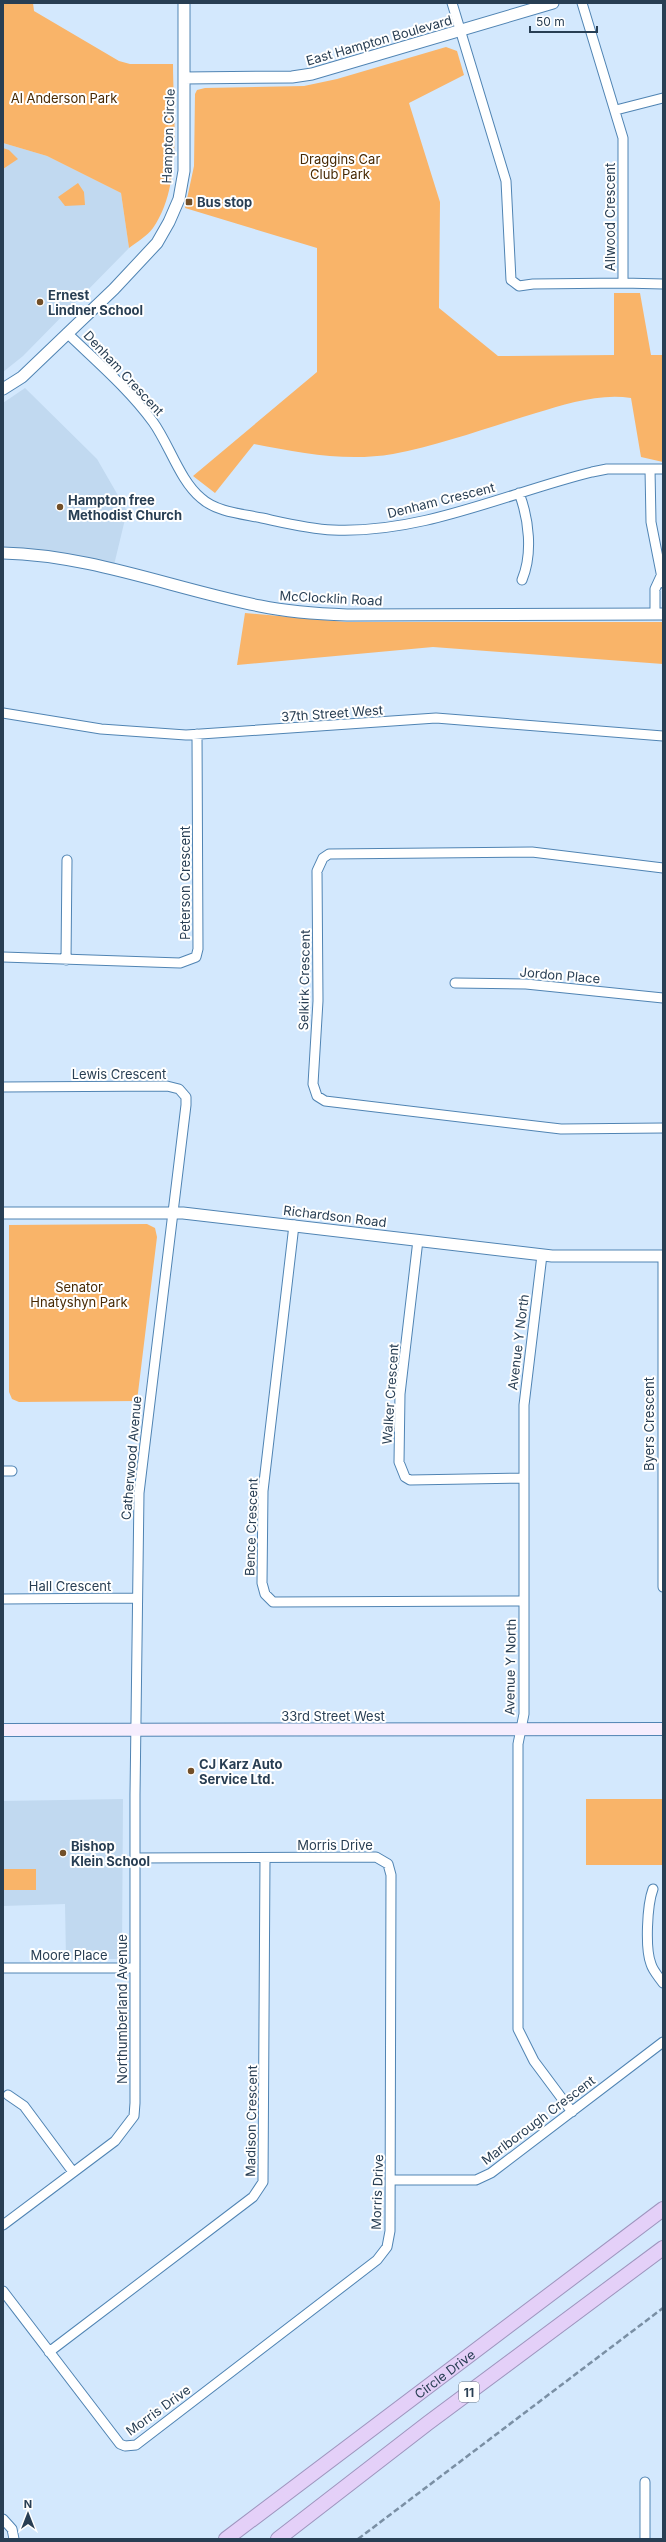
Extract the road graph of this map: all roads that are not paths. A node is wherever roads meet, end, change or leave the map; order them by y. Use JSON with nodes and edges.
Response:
{"nodes":[{"id":1,"x":184,"y":3,"type":"edge"},
{"id":2,"x":452,"y":3,"type":"edge"},
{"id":3,"x":553,"y":3,"type":"edge"},
{"id":4,"x":582,"y":3,"type":"edge"},
{"id":5,"x":461,"y":32,"type":"junction"},
{"id":6,"x":184,"y":78,"type":"junction"},
{"id":7,"x":663,"y":98,"type":"edge"},
{"id":8,"x":616,"y":110,"type":"junction"},
{"id":9,"x":623,"y":283,"type":"junction"},
{"id":10,"x":663,"y":284,"type":"edge"},
{"id":11,"x":67,"y":333,"type":"junction"},
{"id":12,"x":3,"y":389,"type":"edge"},
{"id":13,"x":650,"y":469,"type":"junction"},
{"id":14,"x":663,"y":469,"type":"edge"},
{"id":15,"x":518,"y":493,"type":"junction"},
{"id":16,"x":3,"y":553,"type":"edge"},
{"id":17,"x":522,"y":580,"type":"dead end"},
{"id":18,"x":662,"y":580,"type":"edge"},
{"id":19,"x":659,"y":614,"type":"edge"},
{"id":20,"x":3,"y":713,"type":"edge"},
{"id":21,"x":197,"y":734,"type":"junction"},
{"id":22,"x":663,"y":736,"type":"edge"},
{"id":23,"x":67,"y":860,"type":"dead end"},
{"id":24,"x":663,"y":868,"type":"edge"},
{"id":25,"x":3,"y":957,"type":"edge"},
{"id":26,"x":66,"y":960,"type":"junction"},
{"id":27,"x":455,"y":983,"type":"dead end"},
{"id":28,"x":663,"y":998,"type":"edge"},
{"id":29,"x":3,"y":1088,"type":"edge"},
{"id":30,"x":663,"y":1128,"type":"edge"},
{"id":31,"x":3,"y":1213,"type":"edge"},
{"id":32,"x":172,"y":1213,"type":"junction"},
{"id":33,"x":294,"y":1225,"type":"junction"},
{"id":34,"x":418,"y":1240,"type":"junction"},
{"id":35,"x":542,"y":1255,"type":"junction"},
{"id":36,"x":663,"y":1256,"type":"edge"},
{"id":37,"x":663,"y":1260,"type":"edge"},
{"id":38,"x":524,"y":1478,"type":"junction"},
{"id":39,"x":663,"y":1587,"type":"edge"},
{"id":40,"x":137,"y":1598,"type":"junction"},
{"id":41,"x":3,"y":1599,"type":"edge"},
{"id":42,"x":524,"y":1601,"type":"junction"},
{"id":43,"x":3,"y":1730,"type":"edge"},
{"id":44,"x":137,"y":1730,"type":"junction"},
{"id":45,"x":521,"y":1730,"type":"junction"},
{"id":46,"x":663,"y":1730,"type":"edge"},
{"id":47,"x":135,"y":1858,"type":"junction"},
{"id":48,"x":264,"y":1858,"type":"junction"},
{"id":49,"x":653,"y":1889,"type":"dead end"},
{"id":50,"x":3,"y":1968,"type":"edge"},
{"id":51,"x":136,"y":1968,"type":"junction"},
{"id":52,"x":663,"y":1983,"type":"edge"},
{"id":53,"x":663,"y":2042,"type":"edge"},
{"id":54,"x":8,"y":2095,"type":"dead end"},
{"id":55,"x":572,"y":2112,"type":"junction"},
{"id":56,"x":73,"y":2172,"type":"junction"},
{"id":57,"x":391,"y":2180,"type":"junction"},
{"id":58,"x":663,"y":2209,"type":"edge"},
{"id":59,"x":3,"y":2225,"type":"edge"},
{"id":60,"x":663,"y":2248,"type":"edge"},
{"id":61,"x":3,"y":2291,"type":"edge"},
{"id":62,"x":49,"y":2352,"type":"junction"},
{"id":63,"x":645,"y":2482,"type":"dead end"},
{"id":64,"x":3,"y":2519,"type":"edge"},
{"id":65,"x":14,"y":2539,"type":"edge"},
{"id":66,"x":226,"y":2539,"type":"edge"},
{"id":67,"x":278,"y":2539,"type":"edge"},
{"id":68,"x":645,"y":2539,"type":"edge"}],
"edges":[{"from":1,"to":6,"type":"street","name":"Hampton Circle"},
{"from":2,"to":5,"type":"street"},
{"from":3,"to":5,"type":"street","name":"East Hampton Boulevard"},
{"from":4,"to":8,"type":"street","name":"Allwood Crescent"},
{"from":5,"to":6,"type":"street","name":"East Hampton Boulevard"},
{"from":5,"to":9,"type":"street","name":"Allwood Crescent"},
{"from":6,"to":11,"type":"street","name":"Hampton Circle"},
{"from":7,"to":8,"type":"street"},
{"from":8,"to":9,"type":"street","name":"Allwood Crescent"},
{"from":9,"to":10,"type":"street"},
{"from":11,"to":12,"type":"street","name":"Hampton Circle"},
{"from":11,"to":15,"type":"street","name":"Denham Crescent"},
{"from":13,"to":14,"type":"street","name":"Denham Crescent"},
{"from":13,"to":15,"type":"street","name":"Denham Crescent"},
{"from":13,"to":18,"type":"street"},
{"from":15,"to":17,"type":"street"},
{"from":16,"to":19,"type":"street","name":"McClocklin Road"},
{"from":18,"to":19,"type":"street"},
{"from":20,"to":21,"type":"street","name":"37th Street West"},
{"from":21,"to":22,"type":"street","name":"37th Street West"},
{"from":21,"to":26,"type":"street","name":"Peterson Crescent"},
{"from":23,"to":26,"type":"street"},
{"from":24,"to":30,"type":"street","name":"Selkirk Crescent"},
{"from":25,"to":26,"type":"street","name":"Peterson Crescent"},
{"from":27,"to":28,"type":"street","name":"Jordon Place"},
{"from":29,"to":32,"type":"street","name":"Lewis Crescent"},
{"from":31,"to":32,"type":"street","name":"Richardson Road"},
{"from":32,"to":33,"type":"street","name":"Richardson Road"},
{"from":32,"to":40,"type":"street","name":"Catherwood Avenue"},
{"from":33,"to":34,"type":"street","name":"Richardson Road"},
{"from":33,"to":42,"type":"street","name":"Bence Crescent"},
{"from":34,"to":35,"type":"street","name":"Richardson Road"},
{"from":34,"to":38,"type":"street","name":"Walker Crescent"},
{"from":35,"to":36,"type":"street","name":"Richardson Road"},
{"from":35,"to":38,"type":"street","name":"Avenue Y North"},
{"from":37,"to":39,"type":"street","name":"Byers Crescent"},
{"from":38,"to":42,"type":"street","name":"Avenue Y North"},
{"from":40,"to":41,"type":"street","name":"Hall Crescent"},
{"from":40,"to":44,"type":"street","name":"Catherwood Avenue"},
{"from":42,"to":45,"type":"street","name":"Avenue Y North"},
{"from":43,"to":44,"type":"main road","name":"33rd Street West"},
{"from":44,"to":45,"type":"main road","name":"33rd Street West"},
{"from":44,"to":47,"type":"street","name":"Northumberland Avenue"},
{"from":45,"to":46,"type":"main road","name":"33rd Street West"},
{"from":45,"to":55,"type":"street","name":"Avenue Y North"},
{"from":47,"to":48,"type":"street","name":"Morris Drive"},
{"from":47,"to":51,"type":"street","name":"Northumberland Avenue"},
{"from":48,"to":57,"type":"street","name":"Morris Drive"},
{"from":48,"to":62,"type":"street","name":"Madison Crescent"},
{"from":49,"to":52,"type":"street"},
{"from":50,"to":51,"type":"street","name":"Moore Place"},
{"from":51,"to":56,"type":"street","name":"Northumberland Avenue"},
{"from":53,"to":55,"type":"street","name":"Marlborough Crescent"},
{"from":54,"to":56,"type":"street"},
{"from":55,"to":57,"type":"street","name":"Marlborough Crescent"},
{"from":56,"to":59,"type":"street","name":"Northumberland Avenue"},
{"from":57,"to":62,"type":"street","name":"Morris Drive"},
{"from":58,"to":66,"type":"highway","name":"Circle Drive","number":"11"},
{"from":60,"to":67,"type":"highway","number":"11"},
{"from":61,"to":62,"type":"street","name":"Morris Drive"},
{"from":63,"to":68,"type":"street"},
{"from":64,"to":65,"type":"street"}]}
